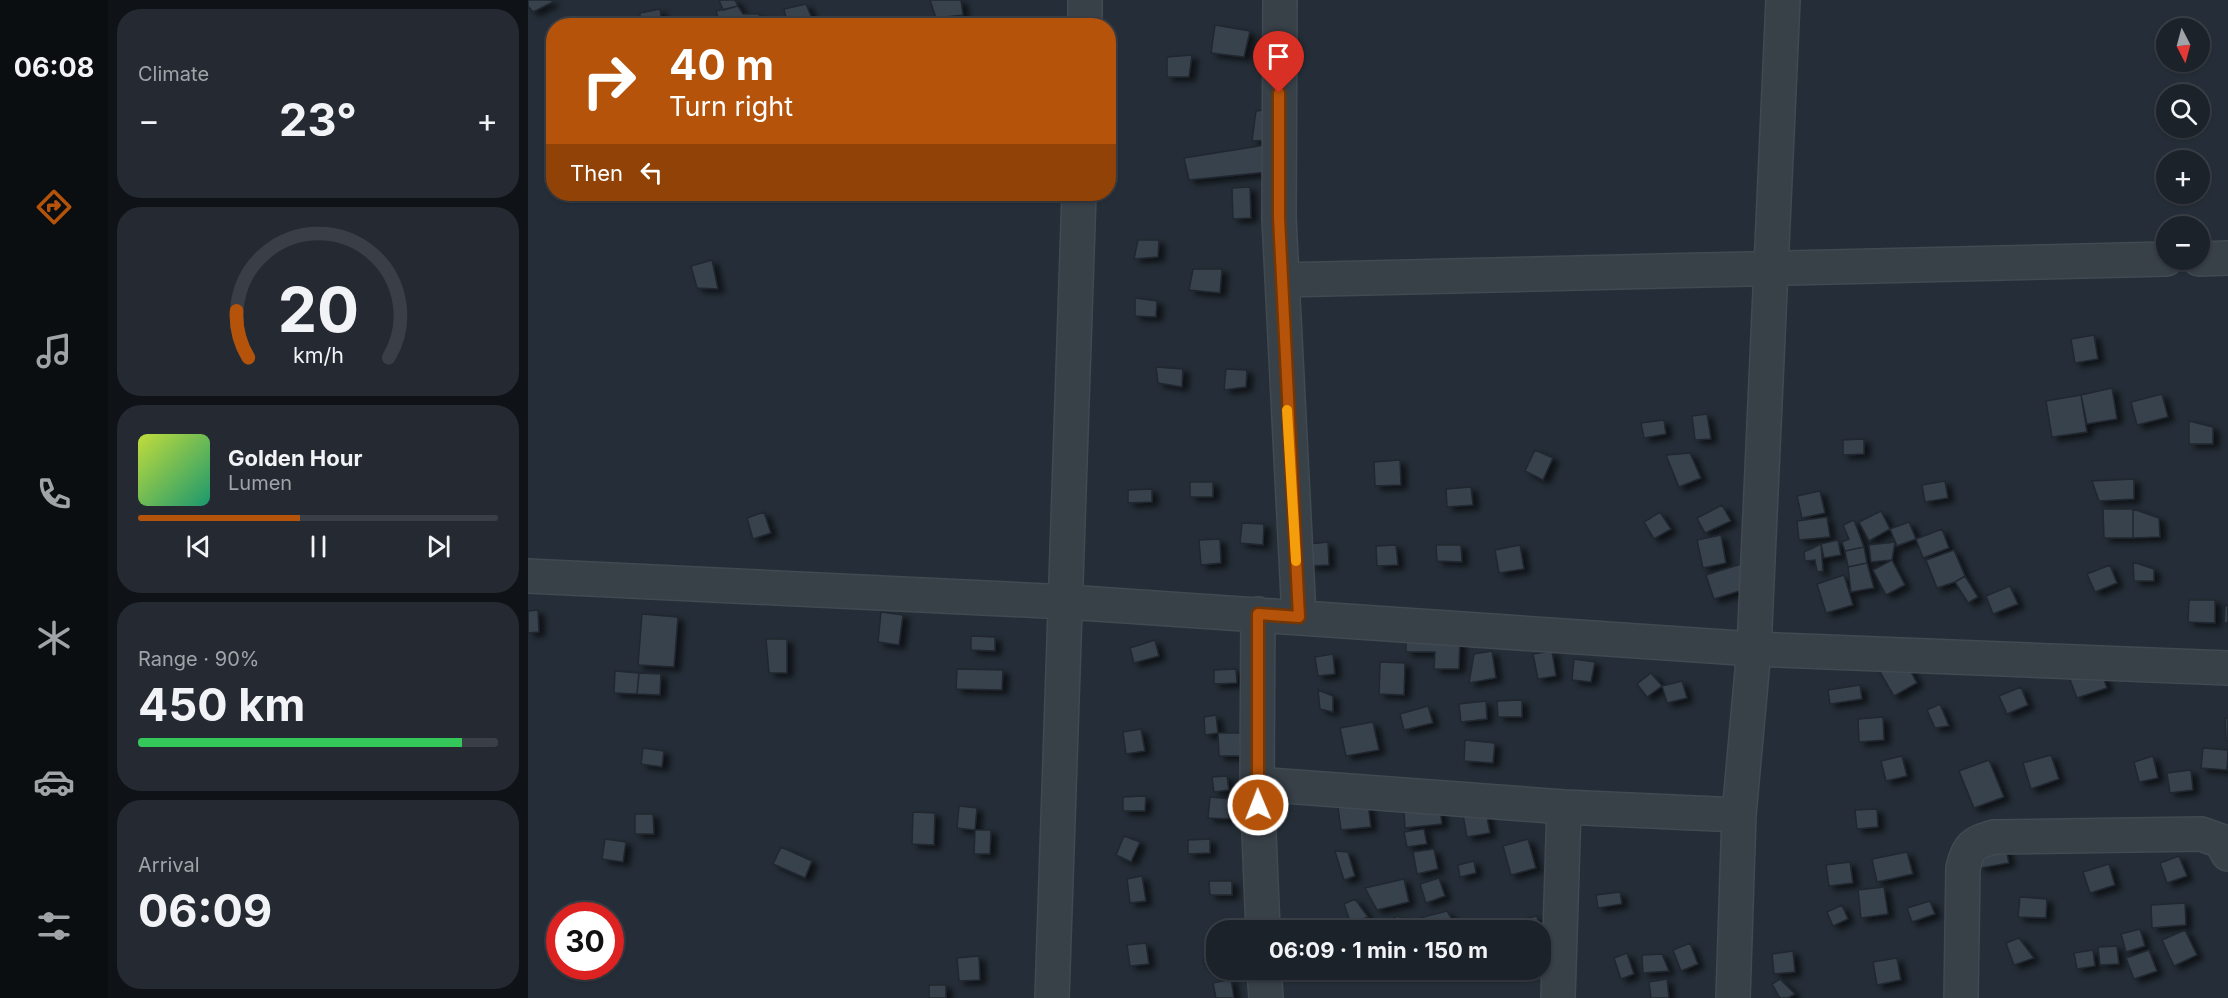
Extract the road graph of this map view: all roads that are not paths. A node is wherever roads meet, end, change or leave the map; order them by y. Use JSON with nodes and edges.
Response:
{"nodes":[{"id":1,"x":1085,"y":0,"type":"edge"},
{"id":2,"x":1280,"y":0,"type":"edge"},
{"id":3,"x":1783,"y":0,"type":"edge"},
{"id":4,"x":1084,"y":18,"type":"edge"},
{"id":5,"x":1079,"y":201,"type":"edge"},
{"id":6,"x":2228,"y":258,"type":"edge"},
{"id":7,"x":2156,"y":259,"type":"edge"},
{"id":8,"x":2210,"y":259,"type":"edge"},
{"id":9,"x":1770,"y":268,"type":"junction"},
{"id":10,"x":1282,"y":280,"type":"junction"},
{"id":11,"x":528,"y":576,"type":"edge"},
{"id":12,"x":1067,"y":602,"type":"junction"},
{"id":13,"x":1258,"y":614,"type":"junction"},
{"id":14,"x":1299,"y":617,"type":"junction"},
{"id":15,"x":1754,"y":649,"type":"junction"},
{"id":16,"x":2228,"y":668,"type":"edge"},
{"id":17,"x":1257,"y":784,"type":"junction"},
{"id":18,"x":1564,"y":807,"type":"junction"},
{"id":19,"x":1739,"y":815,"type":"junction"},
{"id":20,"x":2228,"y":854,"type":"edge"},
{"id":21,"x":1263,"y":920,"type":"edge"},
{"id":22,"x":1265,"y":980,"type":"edge"},
{"id":23,"x":1052,"y":998,"type":"edge"},
{"id":24,"x":1266,"y":998,"type":"edge"},
{"id":25,"x":1558,"y":998,"type":"edge"},
{"id":26,"x":1733,"y":998,"type":"edge"},
{"id":27,"x":1961,"y":998,"type":"edge"}],
"edges":[{"from":1,"to":4,"type":"street"},
{"from":2,"to":10,"type":"street"},
{"from":3,"to":9,"type":"street"},
{"from":5,"to":12,"type":"street"},
{"from":6,"to":8,"type":"street"},
{"from":7,"to":9,"type":"street"},
{"from":9,"to":10,"type":"street"},
{"from":9,"to":15,"type":"street"},
{"from":10,"to":14,"type":"street"},
{"from":11,"to":12,"type":"street"},
{"from":12,"to":13,"type":"street"},
{"from":12,"to":23,"type":"street"},
{"from":13,"to":14,"type":"street"},
{"from":13,"to":17,"type":"street"},
{"from":14,"to":15,"type":"street"},
{"from":15,"to":16,"type":"street"},
{"from":15,"to":19,"type":"street"},
{"from":17,"to":18,"type":"street"},
{"from":17,"to":21,"type":"street"},
{"from":18,"to":19,"type":"street"},
{"from":18,"to":25,"type":"street"},
{"from":19,"to":26,"type":"street"},
{"from":20,"to":27,"type":"street"},
{"from":22,"to":24,"type":"street"}]}
